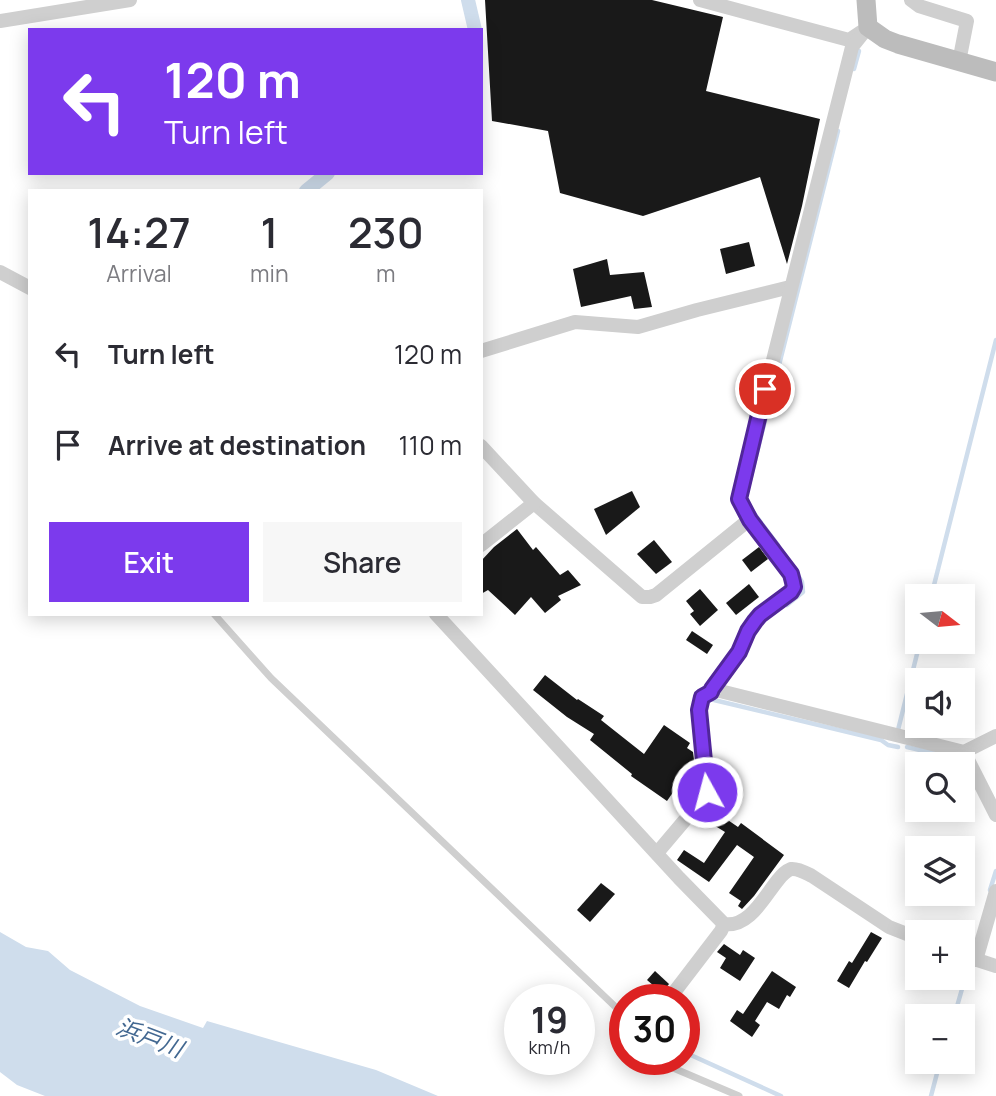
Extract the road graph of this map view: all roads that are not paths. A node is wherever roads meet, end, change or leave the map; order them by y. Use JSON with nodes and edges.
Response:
{"nodes":[{"id":1,"x":130,"y":0,"type":"edge"},
{"id":2,"x":700,"y":0,"type":"edge"},
{"id":3,"x":866,"y":0,"type":"edge"},
{"id":4,"x":911,"y":0,"type":"edge"},
{"id":5,"x":0,"y":21,"type":"edge"},
{"id":6,"x":868,"y":27,"type":"junction"},
{"id":7,"x":959,"y":62,"type":"junction"},
{"id":8,"x":996,"y":72,"type":"edge"},
{"id":9,"x":0,"y":272,"type":"edge"},
{"id":10,"x":28,"y":287,"type":"edge"},
{"id":11,"x":790,"y":287,"type":"junction"},
{"id":12,"x":483,"y":350,"type":"edge"},
{"id":13,"x":483,"y":448,"type":"edge"},
{"id":14,"x":534,"y":503,"type":"junction"},
{"id":15,"x":750,"y":520,"type":"junction"},
{"id":16,"x":483,"y":543,"type":"edge"},
{"id":17,"x":216,"y":616,"type":"edge"},
{"id":18,"x":438,"y":616,"type":"edge"},
{"id":19,"x":712,"y":689,"type":"junction"},
{"id":20,"x":996,"y":736,"type":"edge"},
{"id":21,"x":964,"y":752,"type":"joint"},
{"id":22,"x":975,"y":774,"type":"edge"},
{"id":23,"x":996,"y":816,"type":"edge"},
{"id":24,"x":657,"y":853,"type":"junction"},
{"id":25,"x":996,"y":891,"type":"edge"},
{"id":26,"x":724,"y":924,"type":"junction"},
{"id":27,"x":905,"y":933,"type":"edge"},
{"id":28,"x":975,"y":942,"type":"edge"},
{"id":29,"x":975,"y":959,"type":"edge"},
{"id":30,"x":996,"y":966,"type":"edge"},
{"id":31,"x":681,"y":984,"type":"edge"},
{"id":32,"x":609,"y":1001,"type":"edge"},
{"id":33,"x":689,"y":1075,"type":"edge"},
{"id":34,"x":738,"y":1096,"type":"edge"}],
"edges":[{"from":1,"to":5,"type":"street"},
{"from":2,"to":6,"type":"street"},
{"from":3,"to":6,"type":"street"},
{"from":4,"to":7,"type":"street"},
{"from":6,"to":7,"type":"street"},
{"from":6,"to":11,"type":"street"},
{"from":7,"to":8,"type":"street"},
{"from":9,"to":10,"type":"street"},
{"from":11,"to":12,"type":"street"},
{"from":11,"to":15,"type":"street"},
{"from":13,"to":14,"type":"street"},
{"from":14,"to":15,"type":"street"},
{"from":14,"to":16,"type":"street"},
{"from":15,"to":19,"type":"street"},
{"from":17,"to":32,"type":"lane"},
{"from":18,"to":24,"type":"street"},
{"from":19,"to":21,"type":"street"},
{"from":19,"to":24,"type":"street"},
{"from":20,"to":21,"type":"street"},
{"from":22,"to":23,"type":"street"},
{"from":24,"to":26,"type":"street"},
{"from":25,"to":28,"type":"street"},
{"from":26,"to":27,"type":"street"},
{"from":26,"to":31,"type":"street"},
{"from":29,"to":30,"type":"street"},
{"from":33,"to":34,"type":"lane"}]}
